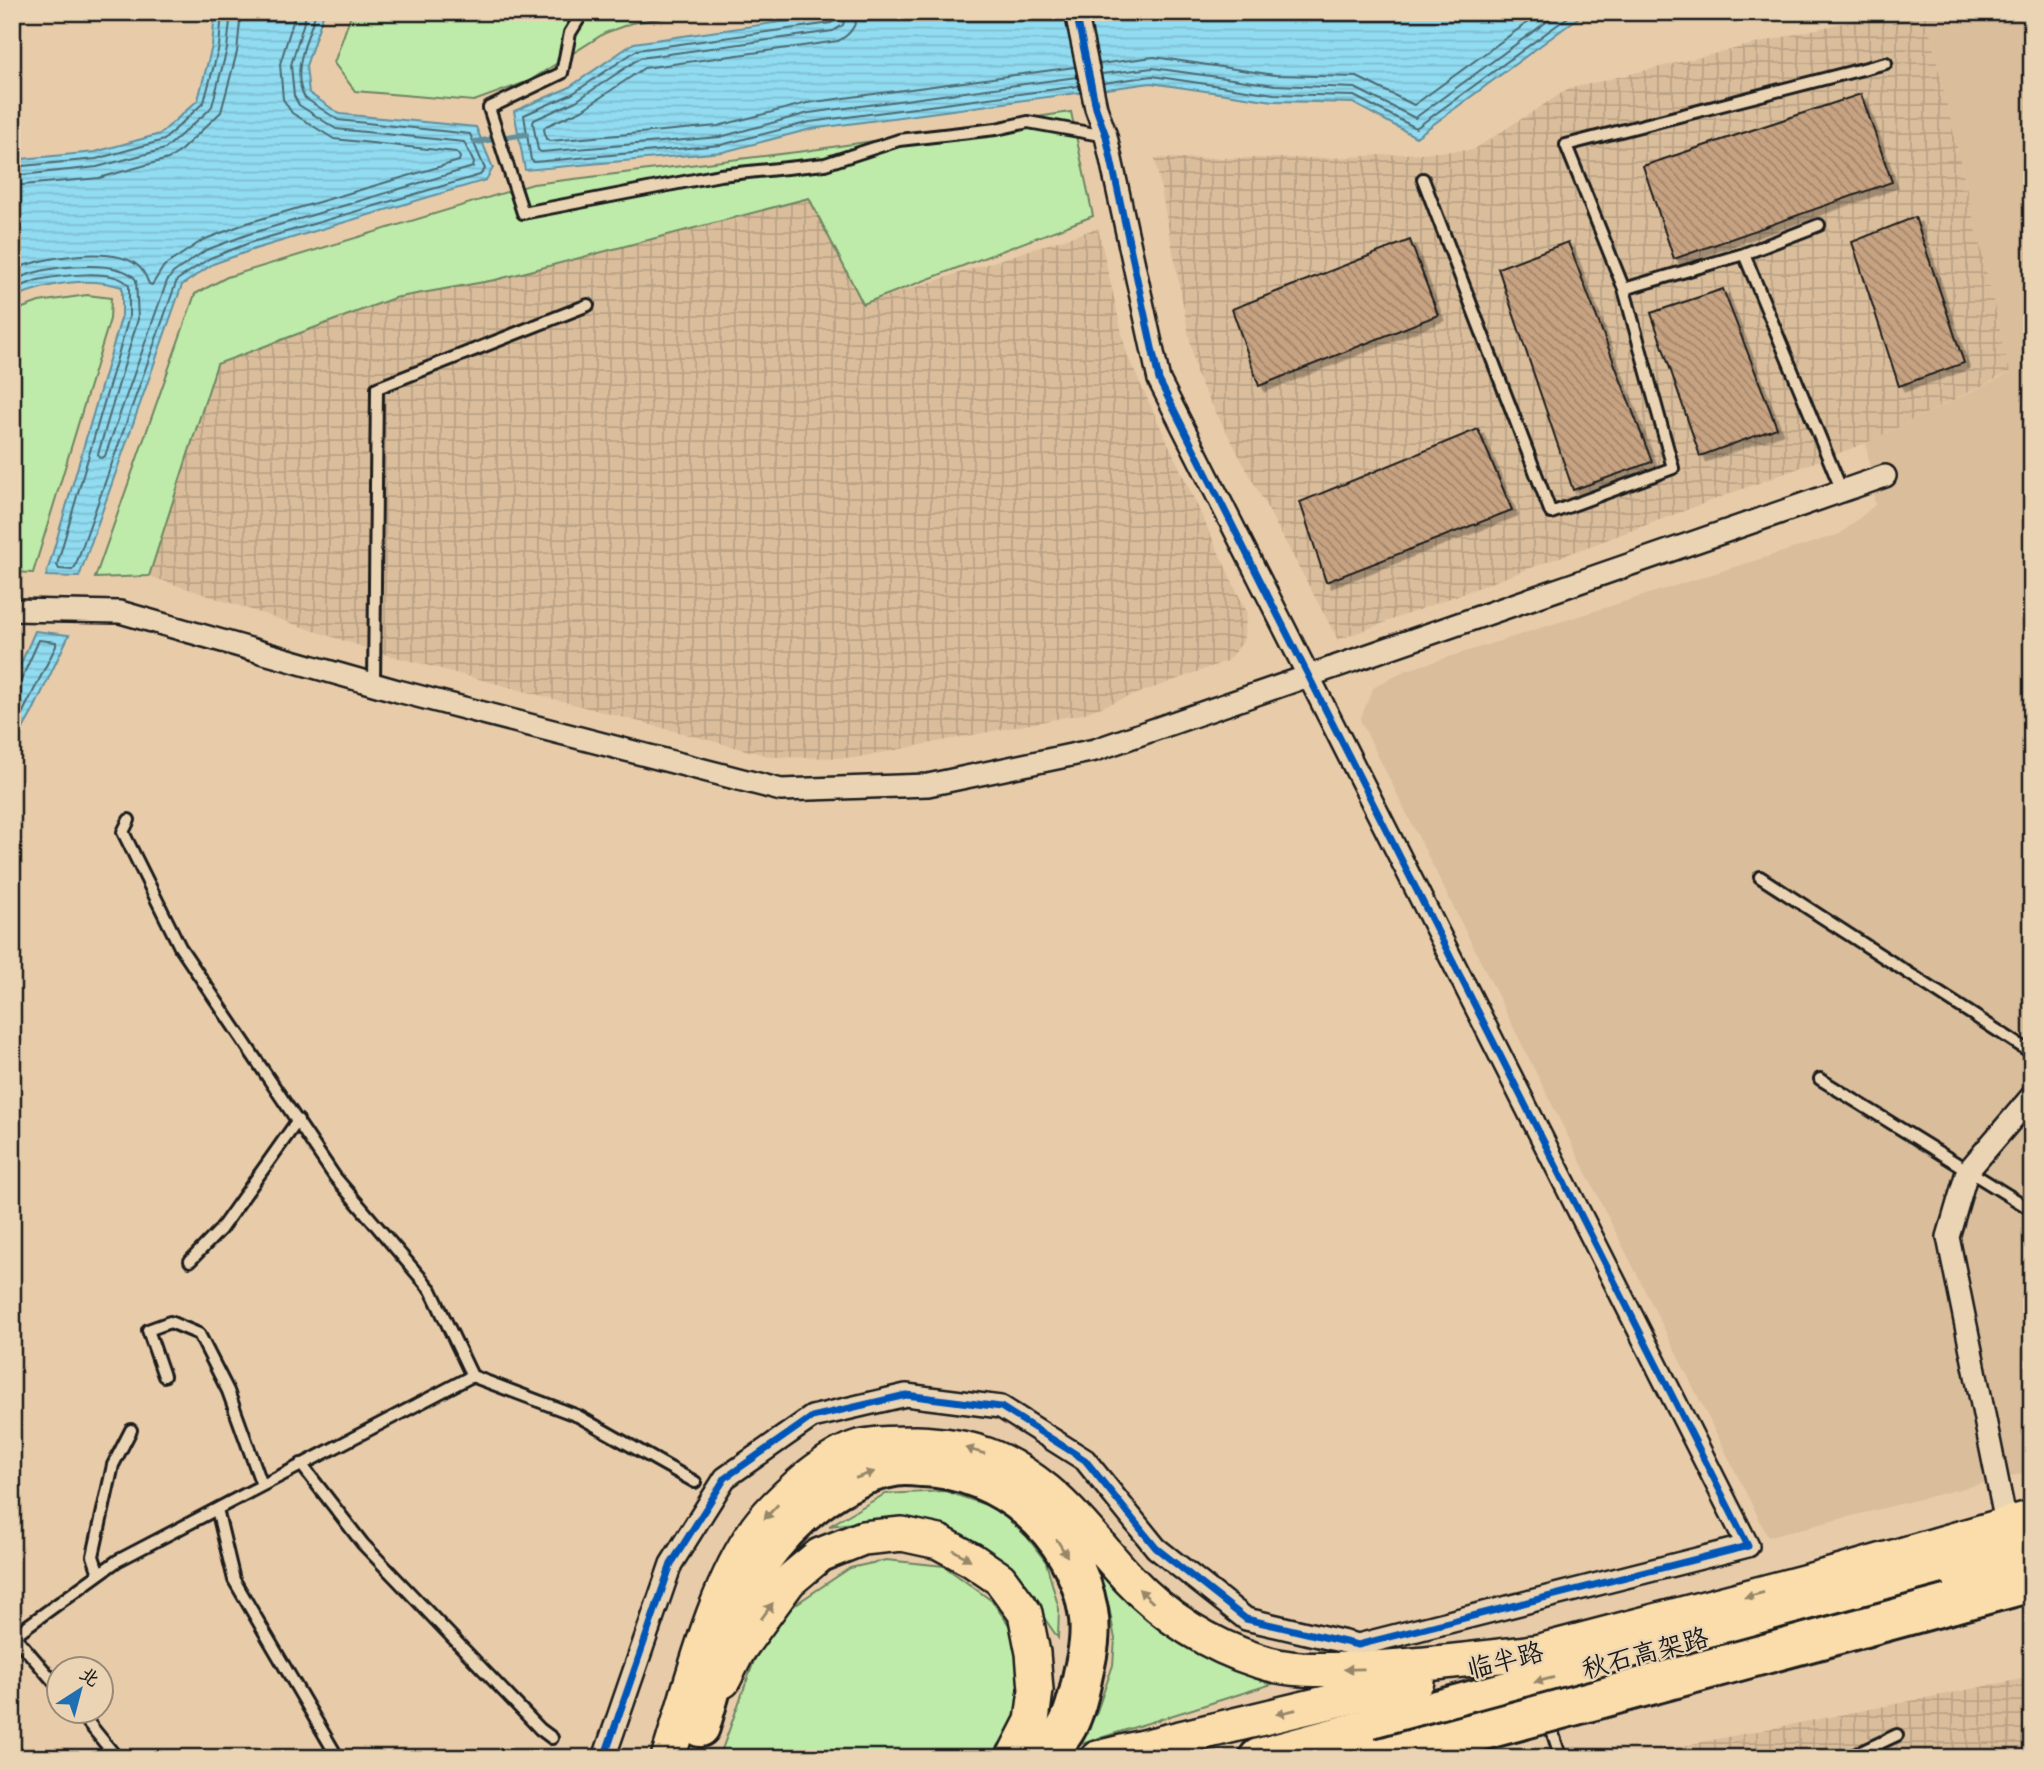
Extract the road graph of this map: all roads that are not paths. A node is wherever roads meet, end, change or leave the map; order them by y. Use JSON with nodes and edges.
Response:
{"nodes":[{"id":1,"x":583,"y":12,"type":"edge"},
{"id":2,"x":1076,"y":12,"type":"edge"},
{"id":3,"x":1886,"y":63,"type":"dead end"},
{"id":4,"x":1106,"y":136,"type":"junction"},
{"id":5,"x":1423,"y":178,"type":"dead end"},
{"id":6,"x":1819,"y":225,"type":"dead end"},
{"id":7,"x":1744,"y":254,"type":"junction"},
{"id":8,"x":1624,"y":289,"type":"junction"},
{"id":9,"x":588,"y":306,"type":"dead end"},
{"id":10,"x":1885,"y":476,"type":"dead end"},
{"id":11,"x":1842,"y":491,"type":"junction"},
{"id":12,"x":12,"y":610,"type":"edge"},
{"id":13,"x":1309,"y":676,"type":"junction"},
{"id":14,"x":374,"y":684,"type":"junction"},
{"id":15,"x":129,"y":820,"type":"dead end"},
{"id":16,"x":1760,"y":877,"type":"dead end"},
{"id":17,"x":2032,"y":1053,"type":"edge"},
{"id":18,"x":1820,"y":1079,"type":"dead end"},
{"id":19,"x":2032,"y":1096,"type":"edge"},
{"id":20,"x":299,"y":1120,"type":"junction"},
{"id":21,"x":1967,"y":1172,"type":"junction"},
{"id":22,"x":2032,"y":1210,"type":"edge"},
{"id":23,"x":190,"y":1261,"type":"dead end"},
{"id":24,"x":164,"y":1376,"type":"dead end"},
{"id":25,"x":472,"y":1376,"type":"junction"},
{"id":26,"x":131,"y":1430,"type":"dead end"},
{"id":27,"x":301,"y":1464,"type":"junction"},
{"id":28,"x":695,"y":1482,"type":"dead end"},
{"id":29,"x":262,"y":1485,"type":"junction"},
{"id":30,"x":217,"y":1509,"type":"junction"},
{"id":31,"x":2025,"y":1528,"type":"edge"},
{"id":32,"x":99,"y":1574,"type":"junction"},
{"id":33,"x":2032,"y":1574,"type":"edge"},
{"id":34,"x":2032,"y":1582,"type":"edge"},
{"id":35,"x":2032,"y":1597,"type":"edge"},
{"id":36,"x":1950,"y":1604,"type":"junction"},
{"id":37,"x":12,"y":1622,"type":"edge"},
{"id":38,"x":13,"y":1635,"type":"edge"},
{"id":39,"x":1544,"y":1651,"type":"junction"},
{"id":40,"x":46,"y":1673,"type":"edge"},
{"id":41,"x":89,"y":1724,"type":"edge"},
{"id":42,"x":1550,"y":1725,"type":"junction"},
{"id":43,"x":1897,"y":1735,"type":"dead end"},
{"id":44,"x":552,"y":1738,"type":"dead end"},
{"id":45,"x":696,"y":1743,"type":"edge"},
{"id":46,"x":117,"y":1758,"type":"edge"},
{"id":47,"x":338,"y":1758,"type":"edge"},
{"id":48,"x":604,"y":1758,"type":"edge"},
{"id":49,"x":668,"y":1758,"type":"edge"},
{"id":50,"x":1013,"y":1758,"type":"edge"},
{"id":51,"x":1041,"y":1758,"type":"edge"},
{"id":52,"x":1097,"y":1758,"type":"edge"},
{"id":53,"x":1259,"y":1758,"type":"edge"},
{"id":54,"x":1380,"y":1758,"type":"edge"},
{"id":55,"x":1440,"y":1758,"type":"edge"},
{"id":56,"x":1561,"y":1758,"type":"edge"},
{"id":57,"x":1848,"y":1758,"type":"edge"}],
"edges":[{"from":1,"to":4,"type":"lane"},
{"from":2,"to":4,"type":"street"},
{"from":3,"to":8,"type":"lane"},
{"from":4,"to":13,"type":"street"},
{"from":5,"to":8,"type":"lane"},
{"from":6,"to":7,"type":"lane"},
{"from":7,"to":8,"type":"lane"},
{"from":7,"to":11,"type":"lane"},
{"from":9,"to":14,"type":"lane"},
{"from":10,"to":11,"type":"street"},
{"from":11,"to":13,"type":"street"},
{"from":12,"to":14,"type":"street"},
{"from":13,"to":14,"type":"street"},
{"from":13,"to":48,"type":"street"},
{"from":15,"to":20,"type":"lane"},
{"from":16,"to":17,"type":"lane"},
{"from":18,"to":21,"type":"lane"},
{"from":19,"to":21,"type":"street"},
{"from":20,"to":23,"type":"lane"},
{"from":20,"to":25,"type":"lane"},
{"from":21,"to":22,"type":"lane"},
{"from":21,"to":31,"type":"street"},
{"from":24,"to":29,"type":"lane"},
{"from":25,"to":27,"type":"lane"},
{"from":25,"to":28,"type":"lane"},
{"from":26,"to":32,"type":"lane"},
{"from":27,"to":29,"type":"lane"},
{"from":27,"to":44,"type":"lane"},
{"from":29,"to":30,"type":"lane"},
{"from":30,"to":32,"type":"lane"},
{"from":30,"to":47,"type":"lane"},
{"from":31,"to":39,"type":"main road","name":"临半路","one_way":true},
{"from":31,"to":53,"type":"highway","name":"秋石高架路","one_way":true},
{"from":32,"to":38,"type":"lane"},
{"from":33,"to":42,"type":"main road"},
{"from":34,"to":36,"type":"highway","name":"秋石高架路"},
{"from":35,"to":36,"type":"highway"},
{"from":36,"to":54,"type":"highway","name":"秋石高架路","bridge":true},
{"from":37,"to":38,"type":"lane"},
{"from":38,"to":40,"type":"lane"},
{"from":39,"to":49,"type":"main road","one_way":true},
{"from":39,"to":52,"type":"main road","name":"临半路","one_way":true},
{"from":41,"to":46,"type":"lane"},
{"from":42,"to":55,"type":"main road"},
{"from":42,"to":56,"type":"lane"},
{"from":43,"to":57,"type":"lane"},
{"from":45,"to":50,"type":"main road","one_way":true},
{"from":45,"to":51,"type":"highway","one_way":true}]}
